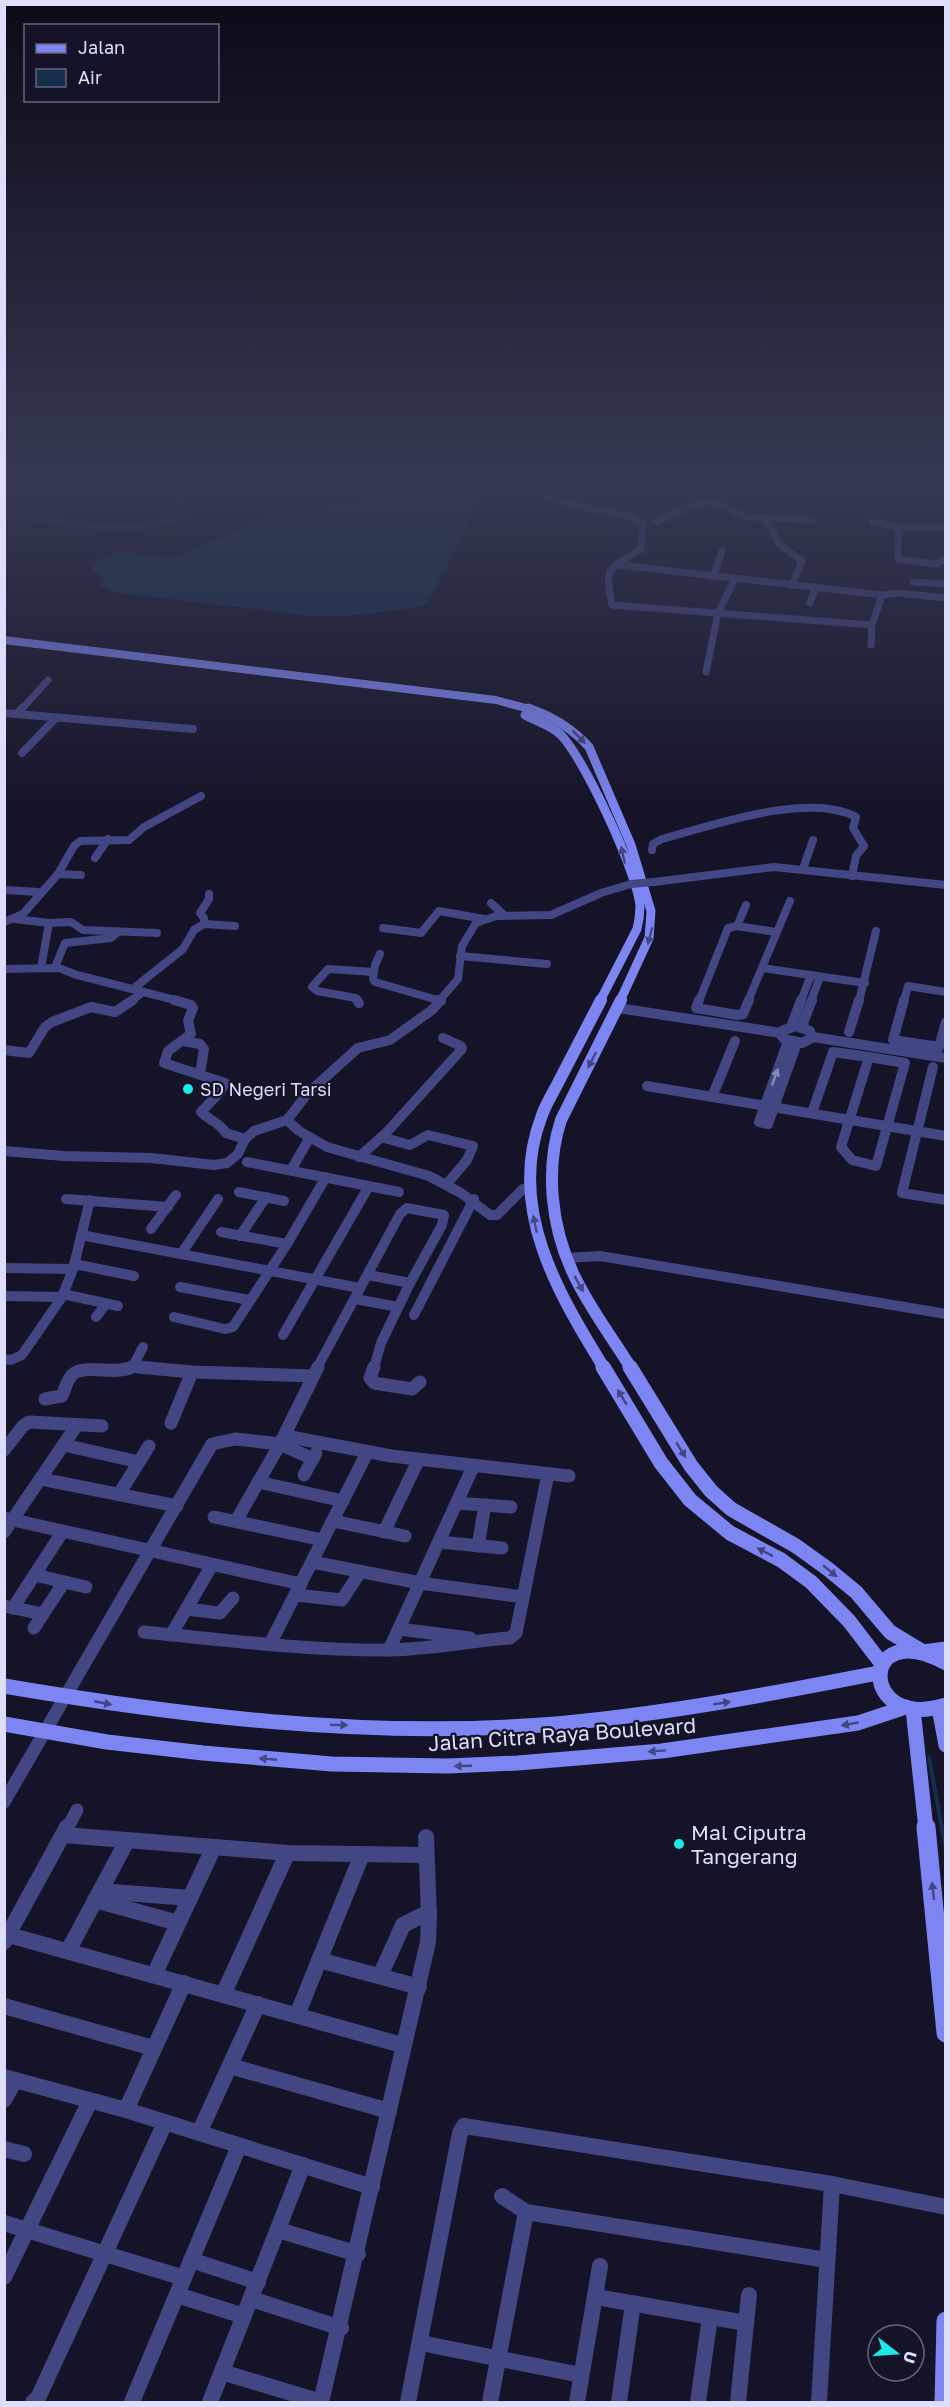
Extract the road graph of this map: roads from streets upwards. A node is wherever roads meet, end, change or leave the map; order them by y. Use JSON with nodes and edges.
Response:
{"nodes":[{"id":1,"x":609,"y":589,"type":"edge"},
{"id":2,"x":729,"y":589,"type":"edge"},
{"id":3,"x":815,"y":589,"type":"edge"},
{"id":4,"x":835,"y":589,"type":"edge"},
{"id":5,"x":882,"y":595,"type":"junction"},
{"id":6,"x":945,"y":598,"type":"edge"},
{"id":7,"x":810,"y":603,"type":"dead end"},
{"id":8,"x":718,"y":613,"type":"junction"},
{"id":9,"x":872,"y":625,"type":"junction"},
{"id":10,"x":4,"y":640,"type":"edge"},
{"id":11,"x":871,"y":645,"type":"dead end"},
{"id":12,"x":706,"y":672,"type":"dead end"},
{"id":13,"x":48,"y":680,"type":"dead end"},
{"id":14,"x":414,"y":695,"type":"dead end"},
{"id":15,"x":490,"y":703,"type":"junction"},
{"id":16,"x":4,"y":713,"type":"edge"},
{"id":17,"x":17,"y":714,"type":"junction"},
{"id":18,"x":56,"y":717,"type":"junction"},
{"id":19,"x":193,"y":729,"type":"dead end"},
{"id":20,"x":22,"y":753,"type":"dead end"},
{"id":21,"x":201,"y":796,"type":"dead end"},
{"id":22,"x":108,"y":839,"type":"junction"},
{"id":23,"x":813,"y":840,"type":"dead end"},
{"id":24,"x":652,"y":850,"type":"dead end"},
{"id":25,"x":95,"y":858,"type":"dead end"},
{"id":26,"x":803,"y":869,"type":"junction"},
{"id":27,"x":58,"y":873,"type":"junction"},
{"id":28,"x":81,"y":875,"type":"dead end"},
{"id":29,"x":852,"y":876,"type":"junction"},
{"id":30,"x":945,"y":885,"type":"edge"},
{"id":31,"x":4,"y":890,"type":"edge"},
{"id":32,"x":39,"y":892,"type":"junction"},
{"id":33,"x":208,"y":894,"type":"dead end"},
{"id":34,"x":790,"y":901,"type":"dead end"},
{"id":35,"x":491,"y":903,"type":"dead end"},
{"id":36,"x":747,"y":905,"type":"dead end"},
{"id":37,"x":504,"y":915,"type":"junction"},
{"id":38,"x":15,"y":919,"type":"junction"},
{"id":39,"x":484,"y":919,"type":"junction"},
{"id":40,"x":4,"y":922,"type":"edge"},
{"id":41,"x":49,"y":923,"type":"junction"},
{"id":42,"x":204,"y":924,"type":"junction"},
{"id":43,"x":235,"y":926,"type":"dead end"},
{"id":44,"x":737,"y":926,"type":"junction"},
{"id":45,"x":383,"y":928,"type":"dead end"},
{"id":46,"x":876,"y":931,"type":"dead end"},
{"id":47,"x":776,"y":932,"type":"junction"},
{"id":48,"x":117,"y":933,"type":"junction"},
{"id":49,"x":157,"y":933,"type":"dead end"},
{"id":50,"x":380,"y":954,"type":"dead end"},
{"id":51,"x":460,"y":956,"type":"junction"},
{"id":52,"x":547,"y":964,"type":"dead end"},
{"id":53,"x":55,"y":967,"type":"junction"},
{"id":54,"x":41,"y":968,"type":"junction"},
{"id":55,"x":762,"y":968,"type":"junction"},
{"id":56,"x":4,"y":969,"type":"edge"},
{"id":57,"x":374,"y":972,"type":"junction"},
{"id":58,"x":815,"y":976,"type":"junction"},
{"id":59,"x":865,"y":983,"type":"junction"},
{"id":60,"x":134,"y":988,"type":"junction"},
{"id":61,"x":143,"y":992,"type":"junction"},
{"id":62,"x":945,"y":992,"type":"edge"},
{"id":63,"x":441,"y":1000,"type":"junction"},
{"id":64,"x":359,"y":1003,"type":"dead end"},
{"id":65,"x":599,"y":1005,"type":"junction"},
{"id":66,"x":618,"y":1008,"type":"junction"},
{"id":67,"x":945,"y":1022,"type":"edge"},
{"id":68,"x":791,"y":1027,"type":"junction"},
{"id":69,"x":804,"y":1027,"type":"junction"},
{"id":70,"x":849,"y":1032,"type":"dead end"},
{"id":71,"x":781,"y":1033,"type":"junction"},
{"id":72,"x":813,"y":1037,"type":"junction"},
{"id":73,"x":443,"y":1038,"type":"dead end"},
{"id":74,"x":183,"y":1041,"type":"junction"},
{"id":75,"x":735,"y":1041,"type":"dead end"},
{"id":76,"x":793,"y":1042,"type":"junction"},
{"id":77,"x":4,"y":1050,"type":"edge"},
{"id":78,"x":869,"y":1057,"type":"junction"},
{"id":79,"x":945,"y":1058,"type":"edge"},
{"id":80,"x":933,"y":1067,"type":"dead end"},
{"id":81,"x":200,"y":1074,"type":"junction"},
{"id":82,"x":646,"y":1086,"type":"dead end"},
{"id":83,"x":712,"y":1097,"type":"junction"},
{"id":84,"x":770,"y":1107,"type":"junction"},
{"id":85,"x":812,"y":1113,"type":"junction"},
{"id":86,"x":287,"y":1120,"type":"junction"},
{"id":87,"x":849,"y":1120,"type":"junction"},
{"id":88,"x":887,"y":1126,"type":"junction"},
{"id":89,"x":917,"y":1131,"type":"junction"},
{"id":90,"x":945,"y":1136,"type":"edge"},
{"id":91,"x":381,"y":1137,"type":"junction"},
{"id":92,"x":245,"y":1139,"type":"junction"},
{"id":93,"x":309,"y":1139,"type":"junction"},
{"id":94,"x":4,"y":1151,"type":"edge"},
{"id":95,"x":359,"y":1157,"type":"junction"},
{"id":96,"x":247,"y":1162,"type":"dead end"},
{"id":97,"x":291,"y":1170,"type":"junction"},
{"id":98,"x":326,"y":1177,"type":"junction"},
{"id":99,"x":446,"y":1185,"type":"junction"},
{"id":100,"x":369,"y":1186,"type":"junction"},
{"id":101,"x":529,"y":1188,"type":"junction"},
{"id":102,"x":239,"y":1192,"type":"dead end"},
{"id":103,"x":399,"y":1192,"type":"dead end"},
{"id":104,"x":176,"y":1195,"type":"dead end"},
{"id":105,"x":266,"y":1197,"type":"junction"},
{"id":106,"x":66,"y":1199,"type":"dead end"},
{"id":107,"x":218,"y":1199,"type":"dead end"},
{"id":108,"x":474,"y":1199,"type":"junction"},
{"id":109,"x":90,"y":1200,"type":"junction"},
{"id":110,"x":945,"y":1200,"type":"edge"},
{"id":111,"x":284,"y":1201,"type":"dead end"},
{"id":112,"x":168,"y":1207,"type":"junction"},
{"id":113,"x":151,"y":1229,"type":"dead end"},
{"id":114,"x":221,"y":1232,"type":"dead end"},
{"id":115,"x":81,"y":1235,"type":"junction"},
{"id":116,"x":240,"y":1236,"type":"junction"},
{"id":117,"x":287,"y":1244,"type":"junction"},
{"id":118,"x":181,"y":1254,"type":"junction"},
{"id":119,"x":566,"y":1258,"type":"junction"},
{"id":120,"x":543,"y":1260,"type":"junction"},
{"id":121,"x":74,"y":1266,"type":"junction"},
{"id":122,"x":4,"y":1268,"type":"edge"},
{"id":123,"x":268,"y":1271,"type":"junction"},
{"id":124,"x":368,"y":1275,"type":"junction"},
{"id":125,"x":134,"y":1276,"type":"dead end"},
{"id":126,"x":316,"y":1279,"type":"junction"},
{"id":127,"x":410,"y":1283,"type":"junction"},
{"id":128,"x":180,"y":1287,"type":"dead end"},
{"id":129,"x":357,"y":1293,"type":"junction"},
{"id":130,"x":63,"y":1295,"type":"junction"},
{"id":131,"x":8,"y":1296,"type":"edge"},
{"id":132,"x":249,"y":1300,"type":"junction"},
{"id":133,"x":4,"y":1306,"type":"edge"},
{"id":134,"x":398,"y":1307,"type":"junction"},
{"id":135,"x":945,"y":1314,"type":"edge"},
{"id":136,"x":414,"y":1315,"type":"dead end"},
{"id":137,"x":96,"y":1317,"type":"dead end"},
{"id":138,"x":174,"y":1317,"type":"dead end"},
{"id":139,"x":283,"y":1335,"type":"dead end"},
{"id":140,"x":143,"y":1347,"type":"dead end"},
{"id":141,"x":5,"y":1361,"type":"edge"},
{"id":142,"x":133,"y":1366,"type":"junction"},
{"id":143,"x":192,"y":1372,"type":"junction"},
{"id":144,"x":313,"y":1376,"type":"junction"},
{"id":145,"x":420,"y":1382,"type":"dead end"},
{"id":146,"x":45,"y":1399,"type":"dead end"},
{"id":147,"x":171,"y":1423,"type":"dead end"},
{"id":148,"x":76,"y":1425,"type":"junction"},
{"id":149,"x":102,"y":1426,"type":"dead end"},
{"id":150,"x":283,"y":1440,"type":"junction"},
{"id":151,"x":321,"y":1444,"type":"junction"},
{"id":152,"x":64,"y":1445,"type":"junction"},
{"id":153,"x":149,"y":1446,"type":"dead end"},
{"id":154,"x":4,"y":1450,"type":"edge"},
{"id":155,"x":367,"y":1453,"type":"junction"},
{"id":156,"x":313,"y":1459,"type":"junction"},
{"id":157,"x":139,"y":1461,"type":"junction"},
{"id":158,"x":418,"y":1461,"type":"junction"},
{"id":159,"x":473,"y":1467,"type":"junction"},
{"id":160,"x":548,"y":1474,"type":"junction"},
{"id":161,"x":304,"y":1475,"type":"dead end"},
{"id":162,"x":569,"y":1476,"type":"dead end"},
{"id":163,"x":41,"y":1479,"type":"junction"},
{"id":164,"x":258,"y":1482,"type":"junction"},
{"id":165,"x":119,"y":1494,"type":"junction"},
{"id":166,"x":343,"y":1501,"type":"junction"},
{"id":167,"x":457,"y":1503,"type":"junction"},
{"id":168,"x":485,"y":1505,"type":"junction"},
{"id":169,"x":177,"y":1506,"type":"junction"},
{"id":170,"x":511,"y":1507,"type":"dead end"},
{"id":171,"x":214,"y":1517,"type":"dead end"},
{"id":172,"x":9,"y":1519,"type":"edge"},
{"id":173,"x":236,"y":1521,"type":"junction"},
{"id":174,"x":333,"y":1521,"type":"junction"},
{"id":175,"x":63,"y":1531,"type":"junction"},
{"id":176,"x":4,"y":1532,"type":"edge"},
{"id":177,"x":384,"y":1532,"type":"junction"},
{"id":178,"x":405,"y":1536,"type":"dead end"},
{"id":179,"x":323,"y":1540,"type":"junction"},
{"id":180,"x":439,"y":1542,"type":"junction"},
{"id":181,"x":477,"y":1546,"type":"junction"},
{"id":182,"x":502,"y":1548,"type":"dead end"},
{"id":183,"x":150,"y":1551,"type":"junction"},
{"id":184,"x":312,"y":1562,"type":"junction"},
{"id":185,"x":212,"y":1565,"type":"junction"},
{"id":186,"x":360,"y":1572,"type":"junction"},
{"id":187,"x":34,"y":1575,"type":"junction"},
{"id":188,"x":64,"y":1582,"type":"junction"},
{"id":189,"x":420,"y":1583,"type":"junction"},
{"id":190,"x":86,"y":1587,"type":"dead end"},
{"id":191,"x":298,"y":1589,"type":"junction"},
{"id":192,"x":523,"y":1597,"type":"junction"},
{"id":193,"x":233,"y":1598,"type":"dead end"},
{"id":194,"x":9,"y":1607,"type":"edge"},
{"id":195,"x":186,"y":1609,"type":"junction"},
{"id":196,"x":43,"y":1614,"type":"junction"},
{"id":197,"x":34,"y":1628,"type":"dead end"},
{"id":198,"x":399,"y":1629,"type":"junction"},
{"id":199,"x":144,"y":1632,"type":"dead end"},
{"id":200,"x":171,"y":1635,"type":"junction"},
{"id":201,"x":478,"y":1639,"type":"junction"},
{"id":202,"x":270,"y":1644,"type":"junction"},
{"id":203,"x":945,"y":1649,"type":"edge"},
{"id":204,"x":389,"y":1650,"type":"junction"},
{"id":205,"x":923,"y":1652,"type":"junction"},
{"id":206,"x":945,"y":1663,"type":"edge"},
{"id":207,"x":880,"y":1668,"type":"junction"},
{"id":208,"x":4,"y":1686,"type":"edge"},
{"id":209,"x":66,"y":1696,"type":"junction"},
{"id":210,"x":942,"y":1706,"type":"edge"},
{"id":211,"x":910,"y":1708,"type":"junction"},
{"id":212,"x":4,"y":1725,"type":"edge"},
{"id":213,"x":46,"y":1732,"type":"junction"},
{"id":214,"x":945,"y":1745,"type":"edge"},
{"id":215,"x":4,"y":1802,"type":"edge"},
{"id":216,"x":77,"y":1810,"type":"dead end"},
{"id":217,"x":64,"y":1835,"type":"junction"},
{"id":218,"x":426,"y":1837,"type":"dead end"},
{"id":219,"x":127,"y":1841,"type":"junction"},
{"id":220,"x":213,"y":1849,"type":"junction"},
{"id":221,"x":287,"y":1854,"type":"junction"},
{"id":222,"x":425,"y":1855,"type":"junction"},
{"id":223,"x":361,"y":1857,"type":"junction"},
{"id":224,"x":98,"y":1896,"type":"junction"},
{"id":225,"x":190,"y":1898,"type":"junction"},
{"id":226,"x":429,"y":1912,"type":"junction"},
{"id":227,"x":178,"y":1923,"type":"junction"},
{"id":228,"x":7,"y":1938,"type":"edge"},
{"id":229,"x":68,"y":1951,"type":"junction"},
{"id":230,"x":319,"y":1960,"type":"junction"},
{"id":231,"x":153,"y":1975,"type":"junction"},
{"id":232,"x":380,"y":1976,"type":"junction"},
{"id":233,"x":184,"y":1983,"type":"junction"},
{"id":234,"x":419,"y":1987,"type":"junction"},
{"id":235,"x":224,"y":1995,"type":"junction"},
{"id":236,"x":258,"y":2004,"type":"junction"},
{"id":237,"x":4,"y":2006,"type":"edge"},
{"id":238,"x":297,"y":2015,"type":"junction"},
{"id":239,"x":945,"y":2033,"type":"edge"},
{"id":240,"x":402,"y":2045,"type":"junction"},
{"id":241,"x":153,"y":2048,"type":"junction"},
{"id":242,"x":230,"y":2066,"type":"junction"},
{"id":243,"x":10,"y":2078,"type":"edge"},
{"id":244,"x":4,"y":2100,"type":"edge"},
{"id":245,"x":90,"y":2101,"type":"junction"},
{"id":246,"x":126,"y":2110,"type":"junction"},
{"id":247,"x":389,"y":2110,"type":"junction"},
{"id":248,"x":165,"y":2123,"type":"junction"},
{"id":249,"x":199,"y":2133,"type":"junction"},
{"id":250,"x":239,"y":2146,"type":"junction"},
{"id":251,"x":4,"y":2148,"type":"edge"},
{"id":252,"x":24,"y":2154,"type":"dead end"},
{"id":253,"x":303,"y":2165,"type":"junction"},
{"id":254,"x":832,"y":2184,"type":"junction"},
{"id":255,"x":372,"y":2187,"type":"junction"},
{"id":256,"x":502,"y":2196,"type":"dead end"},
{"id":257,"x":945,"y":2207,"type":"edge"},
{"id":258,"x":526,"y":2212,"type":"junction"},
{"id":259,"x":4,"y":2223,"type":"edge"},
{"id":260,"x":27,"y":2230,"type":"junction"},
{"id":261,"x":278,"y":2230,"type":"junction"},
{"id":262,"x":106,"y":2253,"type":"junction"},
{"id":263,"x":358,"y":2254,"type":"junction"},
{"id":264,"x":191,"y":2260,"type":"junction"},
{"id":265,"x":827,"y":2260,"type":"junction"},
{"id":266,"x":600,"y":2266,"type":"dead end"},
{"id":267,"x":4,"y":2277,"type":"edge"},
{"id":268,"x":258,"y":2282,"type":"junction"},
{"id":269,"x":180,"y":2287,"type":"junction"},
{"id":270,"x":749,"y":2295,"type":"dead end"},
{"id":271,"x":596,"y":2297,"type":"junction"},
{"id":272,"x":251,"y":2299,"type":"junction"},
{"id":273,"x":633,"y":2303,"type":"junction"},
{"id":274,"x":244,"y":2316,"type":"junction"},
{"id":275,"x":710,"y":2317,"type":"junction"},
{"id":276,"x":945,"y":2321,"type":"edge"},
{"id":277,"x":746,"y":2323,"type":"junction"},
{"id":278,"x":341,"y":2328,"type":"junction"},
{"id":279,"x":421,"y":2343,"type":"junction"},
{"id":280,"x":496,"y":2360,"type":"junction"},
{"id":281,"x":222,"y":2372,"type":"junction"},
{"id":282,"x":581,"y":2375,"type":"junction"},
{"id":283,"x":36,"y":2401,"type":"edge"},
{"id":284,"x":321,"y":2402,"type":"edge"},
{"id":285,"x":132,"y":2403,"type":"edge"},
{"id":286,"x":210,"y":2403,"type":"edge"},
{"id":287,"x":408,"y":2403,"type":"edge"},
{"id":288,"x":490,"y":2403,"type":"edge"},
{"id":289,"x":577,"y":2403,"type":"edge"},
{"id":290,"x":619,"y":2403,"type":"edge"},
{"id":291,"x":698,"y":2403,"type":"edge"},
{"id":292,"x":738,"y":2403,"type":"edge"},
{"id":293,"x":819,"y":2403,"type":"edge"},
{"id":294,"x":944,"y":2403,"type":"edge"}],
"edges":[{"from":1,"to":8,"type":"street"},
{"from":2,"to":8,"type":"street"},
{"from":3,"to":7,"type":"street"},
{"from":4,"to":5,"type":"street"},
{"from":5,"to":6,"type":"street"},
{"from":5,"to":9,"type":"street"},
{"from":8,"to":9,"type":"street"},
{"from":8,"to":12,"type":"street"},
{"from":9,"to":11,"type":"street"},
{"from":10,"to":15,"type":"street"},
{"from":13,"to":17,"type":"street"},
{"from":14,"to":15,"type":"street"},
{"from":65,"to":15,"type":"street","one_way":true},
{"from":15,"to":66,"type":"street","one_way":true},
{"from":16,"to":17,"type":"street"},
{"from":17,"to":18,"type":"street"},
{"from":18,"to":19,"type":"street"},
{"from":18,"to":20,"type":"street"},
{"from":21,"to":22,"type":"street"},
{"from":22,"to":25,"type":"street"},
{"from":22,"to":27,"type":"street"},
{"from":23,"to":26,"type":"street"},
{"from":24,"to":29,"type":"street"},
{"from":26,"to":29,"type":"street"},
{"from":26,"to":37,"type":"street","bridge":true},
{"from":27,"to":28,"type":"street"},
{"from":27,"to":32,"type":"street"},
{"from":29,"to":30,"type":"street"},
{"from":31,"to":32,"type":"street"},
{"from":32,"to":38,"type":"street"},
{"from":33,"to":42,"type":"street"},
{"from":34,"to":47,"type":"street"},
{"from":35,"to":37,"type":"street"},
{"from":36,"to":44,"type":"street"},
{"from":37,"to":39,"type":"street"},
{"from":38,"to":40,"type":"street"},
{"from":38,"to":41,"type":"street"},
{"from":39,"to":45,"type":"street"},
{"from":39,"to":51,"type":"street"},
{"from":41,"to":48,"type":"street"},
{"from":41,"to":54,"type":"street"},
{"from":42,"to":43,"type":"street"},
{"from":42,"to":60,"type":"street"},
{"from":44,"to":47,"type":"street"},
{"from":44,"to":55,"type":"street"},
{"from":46,"to":59,"type":"street"},
{"from":47,"to":55,"type":"street"},
{"from":48,"to":49,"type":"street"},
{"from":48,"to":53,"type":"street"},
{"from":50,"to":57,"type":"street"},
{"from":51,"to":52,"type":"street"},
{"from":51,"to":63,"type":"street"},
{"from":53,"to":54,"type":"street"},
{"from":53,"to":60,"type":"street"},
{"from":54,"to":56,"type":"street"},
{"from":55,"to":58,"type":"street"},
{"from":57,"to":63,"type":"street"},
{"from":57,"to":64,"type":"street"},
{"from":58,"to":59,"type":"street"},
{"from":58,"to":68,"type":"street"},
{"from":58,"to":69,"type":"street"},
{"from":59,"to":70,"type":"street"},
{"from":60,"to":61,"type":"street"},
{"from":61,"to":74,"type":"street"},
{"from":61,"to":77,"type":"street"},
{"from":62,"to":67,"type":"street"},
{"from":63,"to":86,"type":"street"},
{"from":65,"to":66,"type":"street"},
{"from":65,"to":101,"type":"street"},
{"from":66,"to":71,"type":"street"},
{"from":66,"to":119,"type":"street","one_way":true},
{"from":68,"to":69,"type":"street"},
{"from":68,"to":71,"type":"street"},
{"from":69,"to":72,"type":"street"},
{"from":71,"to":76,"type":"street"},
{"from":72,"to":76,"type":"street"},
{"from":72,"to":79,"type":"street"},
{"from":73,"to":91,"type":"street"},
{"from":74,"to":81,"type":"street"},
{"from":74,"to":81,"type":"street"},
{"from":75,"to":83,"type":"street"},
{"from":76,"to":84,"type":"street"},
{"from":78,"to":85,"type":"street"},
{"from":78,"to":87,"type":"street"},
{"from":78,"to":88,"type":"street"},
{"from":80,"to":89,"type":"street"},
{"from":81,"to":92,"type":"street"},
{"from":82,"to":83,"type":"street"},
{"from":83,"to":84,"type":"street"},
{"from":84,"to":85,"type":"street"},
{"from":85,"to":87,"type":"street"},
{"from":86,"to":92,"type":"street"},
{"from":86,"to":93,"type":"street"},
{"from":87,"to":88,"type":"street"},
{"from":87,"to":88,"type":"street"},
{"from":88,"to":89,"type":"street"},
{"from":89,"to":90,"type":"street"},
{"from":89,"to":110,"type":"street"},
{"from":91,"to":95,"type":"street"},
{"from":91,"to":99,"type":"street"},
{"from":92,"to":94,"type":"street"},
{"from":93,"to":95,"type":"street"},
{"from":93,"to":97,"type":"street"},
{"from":95,"to":99,"type":"street"},
{"from":96,"to":97,"type":"street"},
{"from":97,"to":98,"type":"street"},
{"from":98,"to":100,"type":"street"},
{"from":98,"to":117,"type":"street"},
{"from":99,"to":108,"type":"street"},
{"from":100,"to":103,"type":"street"},
{"from":100,"to":126,"type":"street"},
{"from":101,"to":108,"type":"street"},
{"from":120,"to":101,"type":"street","one_way":true},
{"from":102,"to":105,"type":"street"},
{"from":104,"to":112,"type":"street"},
{"from":105,"to":111,"type":"street"},
{"from":105,"to":116,"type":"street"},
{"from":106,"to":109,"type":"street"},
{"from":107,"to":118,"type":"street"},
{"from":108,"to":136,"type":"street"},
{"from":109,"to":112,"type":"street"},
{"from":109,"to":115,"type":"street"},
{"from":112,"to":113,"type":"street"},
{"from":114,"to":116,"type":"street"},
{"from":115,"to":118,"type":"street"},
{"from":115,"to":121,"type":"street"},
{"from":116,"to":117,"type":"street"},
{"from":117,"to":123,"type":"street"},
{"from":118,"to":123,"type":"street"},
{"from":119,"to":120,"type":"street"},
{"from":119,"to":135,"type":"street"},
{"from":119,"to":205,"type":"street","one_way":true},
{"from":207,"to":120,"type":"street","one_way":true},
{"from":121,"to":122,"type":"street"},
{"from":121,"to":125,"type":"street"},
{"from":121,"to":130,"type":"street"},
{"from":123,"to":126,"type":"street"},
{"from":123,"to":132,"type":"street"},
{"from":124,"to":127,"type":"street"},
{"from":124,"to":127,"type":"street"},
{"from":124,"to":129,"type":"street"},
{"from":126,"to":129,"type":"street"},
{"from":126,"to":139,"type":"street"},
{"from":127,"to":134,"type":"street"},
{"from":128,"to":132,"type":"street"},
{"from":129,"to":134,"type":"street"},
{"from":129,"to":144,"type":"street"},
{"from":130,"to":131,"type":"street"},
{"from":130,"to":137,"type":"street"},
{"from":130,"to":141,"type":"street"},
{"from":131,"to":133,"type":"street"},
{"from":132,"to":138,"type":"street"},
{"from":134,"to":145,"type":"street"},
{"from":140,"to":142,"type":"street"},
{"from":142,"to":143,"type":"street"},
{"from":142,"to":146,"type":"street"},
{"from":143,"to":144,"type":"street"},
{"from":143,"to":147,"type":"street"},
{"from":144,"to":150,"type":"street"},
{"from":148,"to":149,"type":"street"},
{"from":148,"to":152,"type":"street"},
{"from":148,"to":154,"type":"street"},
{"from":150,"to":151,"type":"street"},
{"from":150,"to":156,"type":"street"},
{"from":150,"to":164,"type":"street"},
{"from":150,"to":169,"type":"street"},
{"from":151,"to":155,"type":"street"},
{"from":151,"to":156,"type":"street"},
{"from":152,"to":157,"type":"street"},
{"from":152,"to":163,"type":"street"},
{"from":153,"to":157,"type":"street"},
{"from":155,"to":158,"type":"street"},
{"from":155,"to":166,"type":"street"},
{"from":156,"to":161,"type":"street"},
{"from":157,"to":165,"type":"street"},
{"from":158,"to":159,"type":"street"},
{"from":158,"to":177,"type":"street"},
{"from":159,"to":160,"type":"street"},
{"from":159,"to":167,"type":"street"},
{"from":160,"to":162,"type":"street"},
{"from":160,"to":192,"type":"street"},
{"from":163,"to":165,"type":"street"},
{"from":163,"to":172,"type":"street"},
{"from":164,"to":166,"type":"street"},
{"from":164,"to":173,"type":"street"},
{"from":165,"to":169,"type":"street"},
{"from":166,"to":174,"type":"street"},
{"from":167,"to":168,"type":"street"},
{"from":167,"to":180,"type":"street"},
{"from":168,"to":170,"type":"street"},
{"from":168,"to":181,"type":"street"},
{"from":169,"to":183,"type":"street"},
{"from":171,"to":173,"type":"street"},
{"from":172,"to":175,"type":"street"},
{"from":172,"to":176,"type":"street"},
{"from":173,"to":179,"type":"street"},
{"from":174,"to":177,"type":"street"},
{"from":174,"to":179,"type":"street"},
{"from":175,"to":183,"type":"street"},
{"from":175,"to":187,"type":"street"},
{"from":177,"to":178,"type":"street"},
{"from":179,"to":184,"type":"street"},
{"from":180,"to":181,"type":"street"},
{"from":180,"to":189,"type":"street"},
{"from":181,"to":182,"type":"street"},
{"from":183,"to":185,"type":"street"},
{"from":183,"to":209,"type":"street"},
{"from":184,"to":186,"type":"street"},
{"from":184,"to":191,"type":"street"},
{"from":185,"to":191,"type":"street"},
{"from":185,"to":195,"type":"street"},
{"from":186,"to":189,"type":"street"},
{"from":186,"to":191,"type":"street"},
{"from":187,"to":188,"type":"street"},
{"from":187,"to":194,"type":"street"},
{"from":188,"to":190,"type":"street"},
{"from":188,"to":196,"type":"street"},
{"from":189,"to":192,"type":"street"},
{"from":189,"to":198,"type":"street"},
{"from":191,"to":202,"type":"street"},
{"from":192,"to":201,"type":"street"},
{"from":193,"to":195,"type":"street"},
{"from":194,"to":196,"type":"street"},
{"from":195,"to":200,"type":"street"},
{"from":196,"to":197,"type":"street"},
{"from":198,"to":201,"type":"street"},
{"from":198,"to":204,"type":"street"},
{"from":199,"to":200,"type":"street"},
{"from":200,"to":202,"type":"street"},
{"from":201,"to":204,"type":"street"},
{"from":202,"to":204,"type":"street"},
{"from":203,"to":205,"type":"street"},
{"from":205,"to":206,"type":"street"},
{"from":205,"to":207,"type":"street","name":"Jalan Citra Raya Boulevard"},
{"from":209,"to":207,"type":"street","name":"Jalan Citra Raya Boulevard","one_way":true},
{"from":207,"to":211,"type":"street"},
{"from":208,"to":209,"type":"street","name":"Jalan Citra Raya Boulevard"},
{"from":209,"to":213,"type":"street"},
{"from":210,"to":211,"type":"street","name":"Jalan Citra Raya Boulevard"},
{"from":210,"to":214,"type":"street"},
{"from":211,"to":213,"type":"street","name":"Jalan Citra Raya Boulevard","one_way":true},
{"from":239,"to":211,"type":"street","one_way":true},
{"from":212,"to":213,"type":"street","name":"Jalan Citra Raya Boulevard"},
{"from":213,"to":215,"type":"street"},
{"from":216,"to":217,"type":"street"},
{"from":217,"to":219,"type":"street"},
{"from":217,"to":228,"type":"street"},
{"from":218,"to":222,"type":"street"},
{"from":219,"to":220,"type":"street"},
{"from":219,"to":224,"type":"street"},
{"from":220,"to":221,"type":"street"},
{"from":220,"to":225,"type":"street"},
{"from":221,"to":223,"type":"street"},
{"from":221,"to":235,"type":"street"},
{"from":222,"to":223,"type":"street"},
{"from":222,"to":226,"type":"street"},
{"from":223,"to":230,"type":"street"},
{"from":224,"to":225,"type":"street"},
{"from":224,"to":227,"type":"street"},
{"from":224,"to":229,"type":"street"},
{"from":225,"to":227,"type":"street"},
{"from":226,"to":232,"type":"street"},
{"from":226,"to":234,"type":"street"},
{"from":227,"to":231,"type":"street"},
{"from":228,"to":229,"type":"street"},
{"from":229,"to":231,"type":"street"},
{"from":230,"to":232,"type":"street"},
{"from":230,"to":238,"type":"street"},
{"from":231,"to":233,"type":"street"},
{"from":232,"to":234,"type":"street"},
{"from":233,"to":235,"type":"street"},
{"from":233,"to":241,"type":"street"},
{"from":234,"to":240,"type":"street"},
{"from":235,"to":236,"type":"street"},
{"from":236,"to":238,"type":"street"},
{"from":236,"to":242,"type":"street"},
{"from":237,"to":241,"type":"street"},
{"from":238,"to":240,"type":"street"},
{"from":240,"to":247,"type":"street"},
{"from":241,"to":246,"type":"street"},
{"from":242,"to":247,"type":"street"},
{"from":242,"to":249,"type":"street"},
{"from":243,"to":244,"type":"street"},
{"from":243,"to":245,"type":"street"},
{"from":245,"to":246,"type":"street"},
{"from":245,"to":260,"type":"street"},
{"from":246,"to":248,"type":"street"},
{"from":247,"to":255,"type":"street"},
{"from":248,"to":249,"type":"street"},
{"from":248,"to":262,"type":"street"},
{"from":249,"to":250,"type":"street"},
{"from":250,"to":253,"type":"street"},
{"from":250,"to":264,"type":"street"},
{"from":251,"to":252,"type":"street"},
{"from":253,"to":255,"type":"street"},
{"from":253,"to":261,"type":"street"},
{"from":254,"to":257,"type":"street"},
{"from":254,"to":265,"type":"street"},
{"from":254,"to":279,"type":"street"},
{"from":255,"to":263,"type":"street"},
{"from":256,"to":258,"type":"street"},
{"from":258,"to":265,"type":"street"},
{"from":258,"to":280,"type":"street"},
{"from":259,"to":260,"type":"street"},
{"from":260,"to":262,"type":"street"},
{"from":260,"to":267,"type":"street"},
{"from":261,"to":263,"type":"street"},
{"from":261,"to":268,"type":"street"},
{"from":262,"to":269,"type":"street"},
{"from":262,"to":283,"type":"street"},
{"from":263,"to":278,"type":"street"},
{"from":264,"to":268,"type":"street"},
{"from":264,"to":269,"type":"street"},
{"from":265,"to":293,"type":"street"},
{"from":266,"to":271,"type":"street"},
{"from":268,"to":272,"type":"street"},
{"from":269,"to":274,"type":"street"},
{"from":269,"to":285,"type":"street"},
{"from":270,"to":277,"type":"street"},
{"from":271,"to":273,"type":"street"},
{"from":271,"to":282,"type":"street"},
{"from":272,"to":274,"type":"street"},
{"from":272,"to":278,"type":"street"},
{"from":273,"to":275,"type":"street"},
{"from":273,"to":290,"type":"street"},
{"from":274,"to":281,"type":"street"},
{"from":275,"to":277,"type":"street"},
{"from":275,"to":291,"type":"street"},
{"from":276,"to":294,"type":"street"},
{"from":277,"to":292,"type":"street"},
{"from":278,"to":284,"type":"street"},
{"from":279,"to":280,"type":"street"},
{"from":279,"to":287,"type":"street"},
{"from":280,"to":282,"type":"street"},
{"from":280,"to":288,"type":"street"},
{"from":281,"to":284,"type":"street"},
{"from":281,"to":286,"type":"street"},
{"from":282,"to":289,"type":"street"}]}
